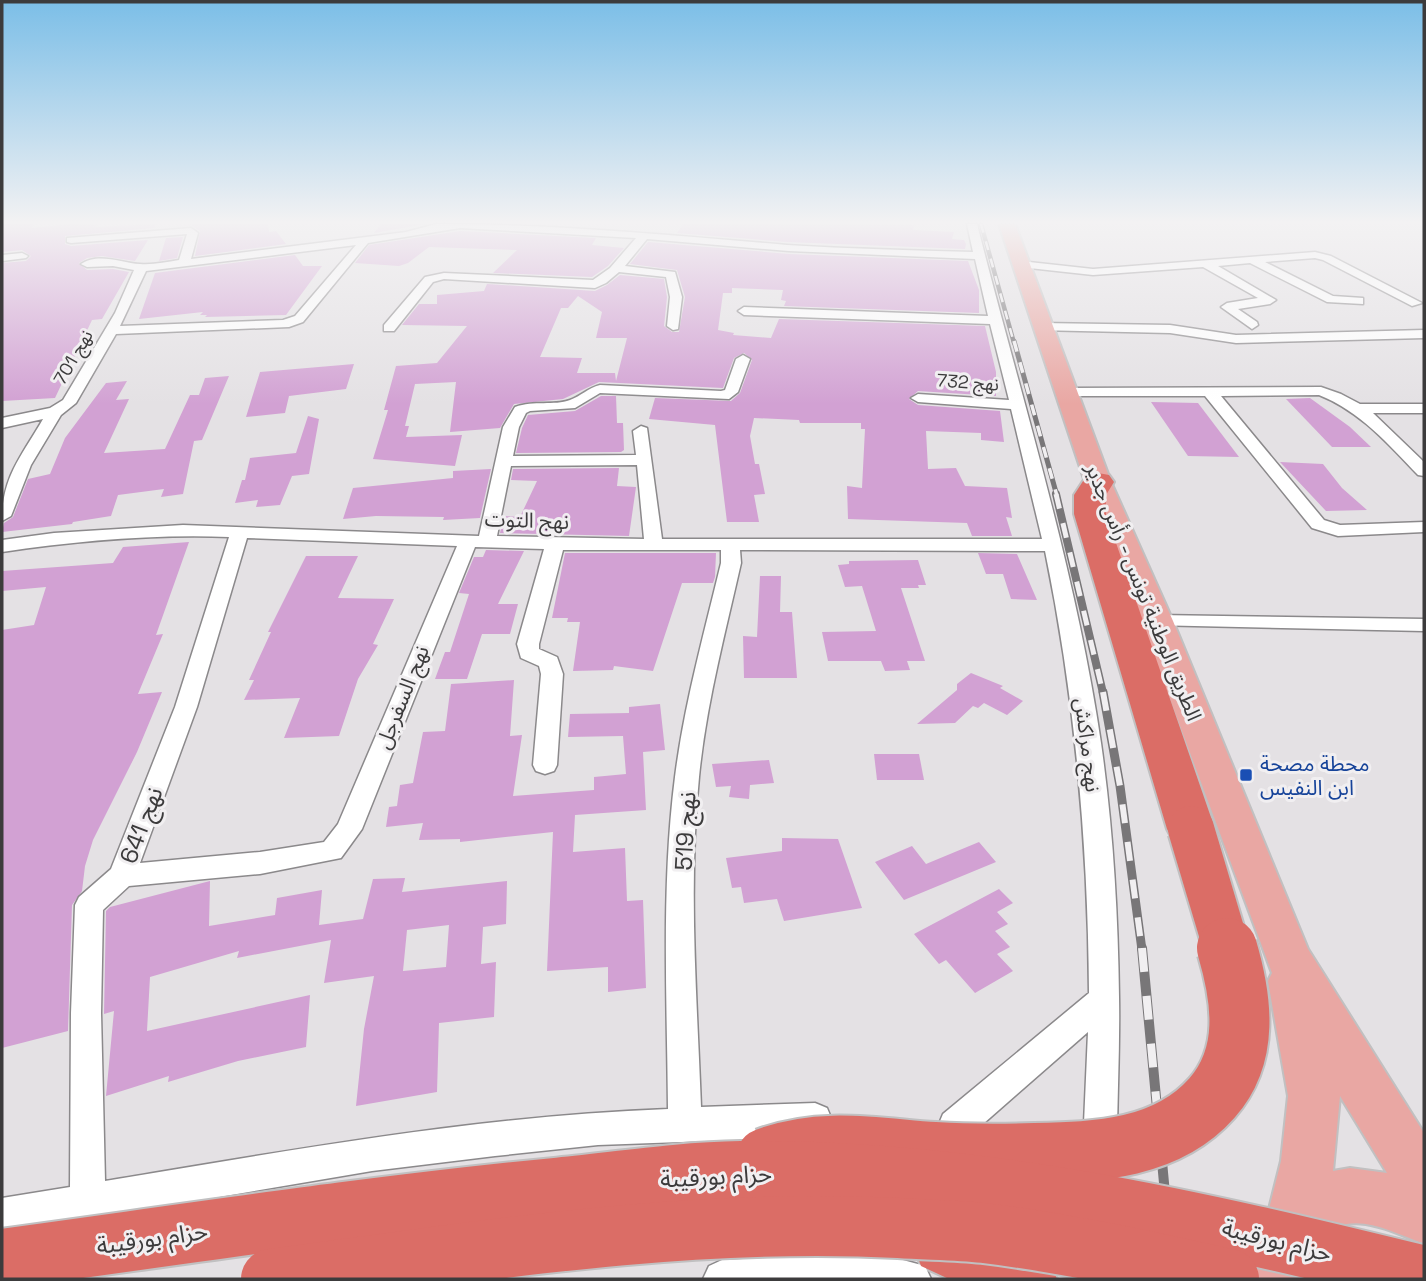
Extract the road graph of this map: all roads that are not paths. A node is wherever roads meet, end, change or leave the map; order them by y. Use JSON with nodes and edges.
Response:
{"nodes":[{"id":1,"x":132,"y":284,"type":"edge"},
{"id":2,"x":328,"y":284,"type":"edge"},
{"id":3,"x":425,"y":284,"type":"edge"},
{"id":4,"x":673,"y":284,"type":"edge"},
{"id":5,"x":987,"y":284,"type":"edge"},
{"id":6,"x":1027,"y":284,"type":"edge"},
{"id":7,"x":1241,"y":284,"type":"edge"},
{"id":8,"x":1300,"y":284,"type":"edge"},
{"id":9,"x":1377,"y":284,"type":"edge"},
{"id":10,"x":1359,"y":301,"type":"dead end"},
{"id":11,"x":1416,"y":303,"type":"dead end"},
{"id":12,"x":744,"y":311,"type":"dead end"},
{"id":13,"x":998,"y":320,"type":"junction"},
{"id":14,"x":1252,"y":325,"type":"dead end"},
{"id":15,"x":673,"y":326,"type":"dead end"},
{"id":16,"x":1041,"y":327,"type":"junction"},
{"id":17,"x":389,"y":328,"type":"dead end"},
{"id":18,"x":111,"y":330,"type":"junction"},
{"id":19,"x":1424,"y":334,"type":"edge"},
{"id":20,"x":743,"y":359,"type":"dead end"},
{"id":21,"x":1068,"y":392,"type":"junction"},
{"id":22,"x":1210,"y":392,"type":"junction"},
{"id":23,"x":918,"y":398,"type":"dead end"},
{"id":24,"x":1016,"y":405,"type":"junction"},
{"id":25,"x":1424,"y":408,"type":"edge"},
{"id":26,"x":1358,"y":409,"type":"junction"},
{"id":27,"x":55,"y":412,"type":"junction"},
{"id":28,"x":2,"y":423,"type":"edge"},
{"id":29,"x":641,"y":431,"type":"dead end"},
{"id":30,"x":645,"y":460,"type":"junction"},
{"id":31,"x":505,"y":461,"type":"junction"},
{"id":32,"x":1424,"y":471,"type":"edge"},
{"id":33,"x":1098,"y":482,"type":"junction"},
{"id":34,"x":2,"y":516,"type":"edge"},
{"id":35,"x":1424,"y":527,"type":"edge"},
{"id":36,"x":240,"y":531,"type":"junction"},
{"id":37,"x":477,"y":541,"type":"junction"},
{"id":38,"x":730,"y":543,"type":"junction"},
{"id":39,"x":555,"y":544,"type":"junction"},
{"id":40,"x":654,"y":545,"type":"junction"},
{"id":41,"x":1052,"y":545,"type":"junction"},
{"id":42,"x":2,"y":546,"type":"edge"},
{"id":43,"x":1157,"y":621,"type":"junction"},
{"id":44,"x":1424,"y":625,"type":"edge"},
{"id":45,"x":545,"y":765,"type":"dead end"},
{"id":46,"x":122,"y":876,"type":"junction"},
{"id":47,"x":1288,"y":957,"type":"junction"},
{"id":48,"x":1104,"y":999,"type":"junction"},
{"id":49,"x":685,"y":1123,"type":"junction"},
{"id":50,"x":955,"y":1126,"type":"junction"},
{"id":51,"x":1099,"y":1164,"type":"junction"},
{"id":52,"x":739,"y":1171,"type":"junction"},
{"id":53,"x":1424,"y":1182,"type":"edge"},
{"id":54,"x":88,"y":1201,"type":"junction"},
{"id":55,"x":2,"y":1216,"type":"edge"},
{"id":56,"x":1424,"y":1216,"type":"edge"},
{"id":57,"x":1293,"y":1226,"type":"junction"},
{"id":58,"x":915,"y":1254,"type":"edge"},
{"id":59,"x":2,"y":1259,"type":"edge"},
{"id":60,"x":1424,"y":1276,"type":"edge"},
{"id":61,"x":1097,"y":1277,"type":"dead end"},
{"id":62,"x":271,"y":1279,"type":"edge"},
{"id":63,"x":722,"y":1279,"type":"edge"},
{"id":64,"x":1023,"y":1279,"type":"edge"},
{"id":65,"x":1229,"y":1279,"type":"edge"},
{"id":66,"x":1285,"y":1279,"type":"edge"}],
"edges":[{"from":1,"to":18,"type":"street","name":"نهج 701"},
{"from":2,"to":18,"type":"street"},
{"from":3,"to":17,"type":"street"},
{"from":4,"to":15,"type":"street"},
{"from":5,"to":13,"type":"street","name":"نهج مراكش"},
{"from":6,"to":16,"type":"main road","name":"الطريق الوطنية تونس - رأس جدير"},
{"from":7,"to":14,"type":"street"},
{"from":8,"to":10,"type":"street"},
{"from":9,"to":11,"type":"street"},
{"from":12,"to":13,"type":"street"},
{"from":13,"to":24,"type":"street","name":"نهج مراكش"},
{"from":16,"to":19,"type":"street"},
{"from":16,"to":21,"type":"main road","name":"الطريق الوطنية تونس - رأس جدير"},
{"from":18,"to":27,"type":"street","name":"نهج 701"},
{"from":20,"to":31,"type":"street","name":"نهج السفرجل"},
{"from":21,"to":22,"type":"street"},
{"from":21,"to":33,"type":"main road","name":"الطريق الوطنية تونس - رأس جدير"},
{"from":22,"to":26,"type":"street"},
{"from":22,"to":35,"type":"street"},
{"from":23,"to":24,"type":"street","name":"نهج 732"},
{"from":24,"to":41,"type":"street","name":"نهج مراكش"},
{"from":25,"to":26,"type":"street"},
{"from":26,"to":32,"type":"street"},
{"from":27,"to":28,"type":"street","name":"نهج 701"},
{"from":27,"to":34,"type":"street"},
{"from":29,"to":30,"type":"street"},
{"from":30,"to":31,"type":"street"},
{"from":30,"to":40,"type":"street"},
{"from":31,"to":37,"type":"street","name":"نهج السفرجل"},
{"from":33,"to":43,"type":"main road","name":"الطريق الوطنية تونس - رأس جدير"},
{"from":33,"to":52,"type":"highway","bridge":true},
{"from":36,"to":37,"type":"street","name":"نهج التوت"},
{"from":36,"to":42,"type":"street","name":"نهج التوت"},
{"from":36,"to":46,"type":"street","name":"نهج 641"},
{"from":37,"to":39,"type":"street","name":"نهج التوت"},
{"from":37,"to":46,"type":"street","name":"نهج السفرجل"},
{"from":38,"to":40,"type":"street","name":"نهج التوت"},
{"from":38,"to":41,"type":"street","name":"نهج التوت"},
{"from":38,"to":49,"type":"street","name":"نهج 519"},
{"from":39,"to":40,"type":"street","name":"نهج التوت"},
{"from":39,"to":45,"type":"street"},
{"from":41,"to":48,"type":"street","name":"نهج مراكش"},
{"from":43,"to":44,"type":"street"},
{"from":43,"to":47,"type":"main road","name":"الطريق الوطنية تونس - رأس جدير"},
{"from":46,"to":54,"type":"street","name":"نهج 641"},
{"from":47,"to":53,"type":"main road","name":"الطريق الوطنية تونس - رأس جدير"},
{"from":47,"to":57,"type":"main road","name":"الطريق الوطنية تونس - رأس جدير"},
{"from":48,"to":50,"type":"street"},
{"from":48,"to":51,"type":"street","name":"نهج مراكش"},
{"from":49,"to":50,"type":"street"},
{"from":49,"to":54,"type":"street"},
{"from":50,"to":51,"type":"street"},
{"from":51,"to":61,"type":"street","name":"نهج مراكش"},
{"from":52,"to":59,"type":"highway","name":"حزام بورقيبة","bridge":true},
{"from":52,"to":60,"type":"highway","name":"حزام بورقيبة","bridge":true},
{"from":54,"to":55,"type":"street"},
{"from":56,"to":57,"type":"main road"},
{"from":57,"to":66,"type":"main road","name":"الطريق الوطنية تونس - رأس جدير"},
{"from":58,"to":62,"type":"highway","bridge":true},
{"from":58,"to":63,"type":"street"},
{"from":58,"to":64,"type":"highway"},
{"from":58,"to":65,"type":"highway","bridge":true}]}
